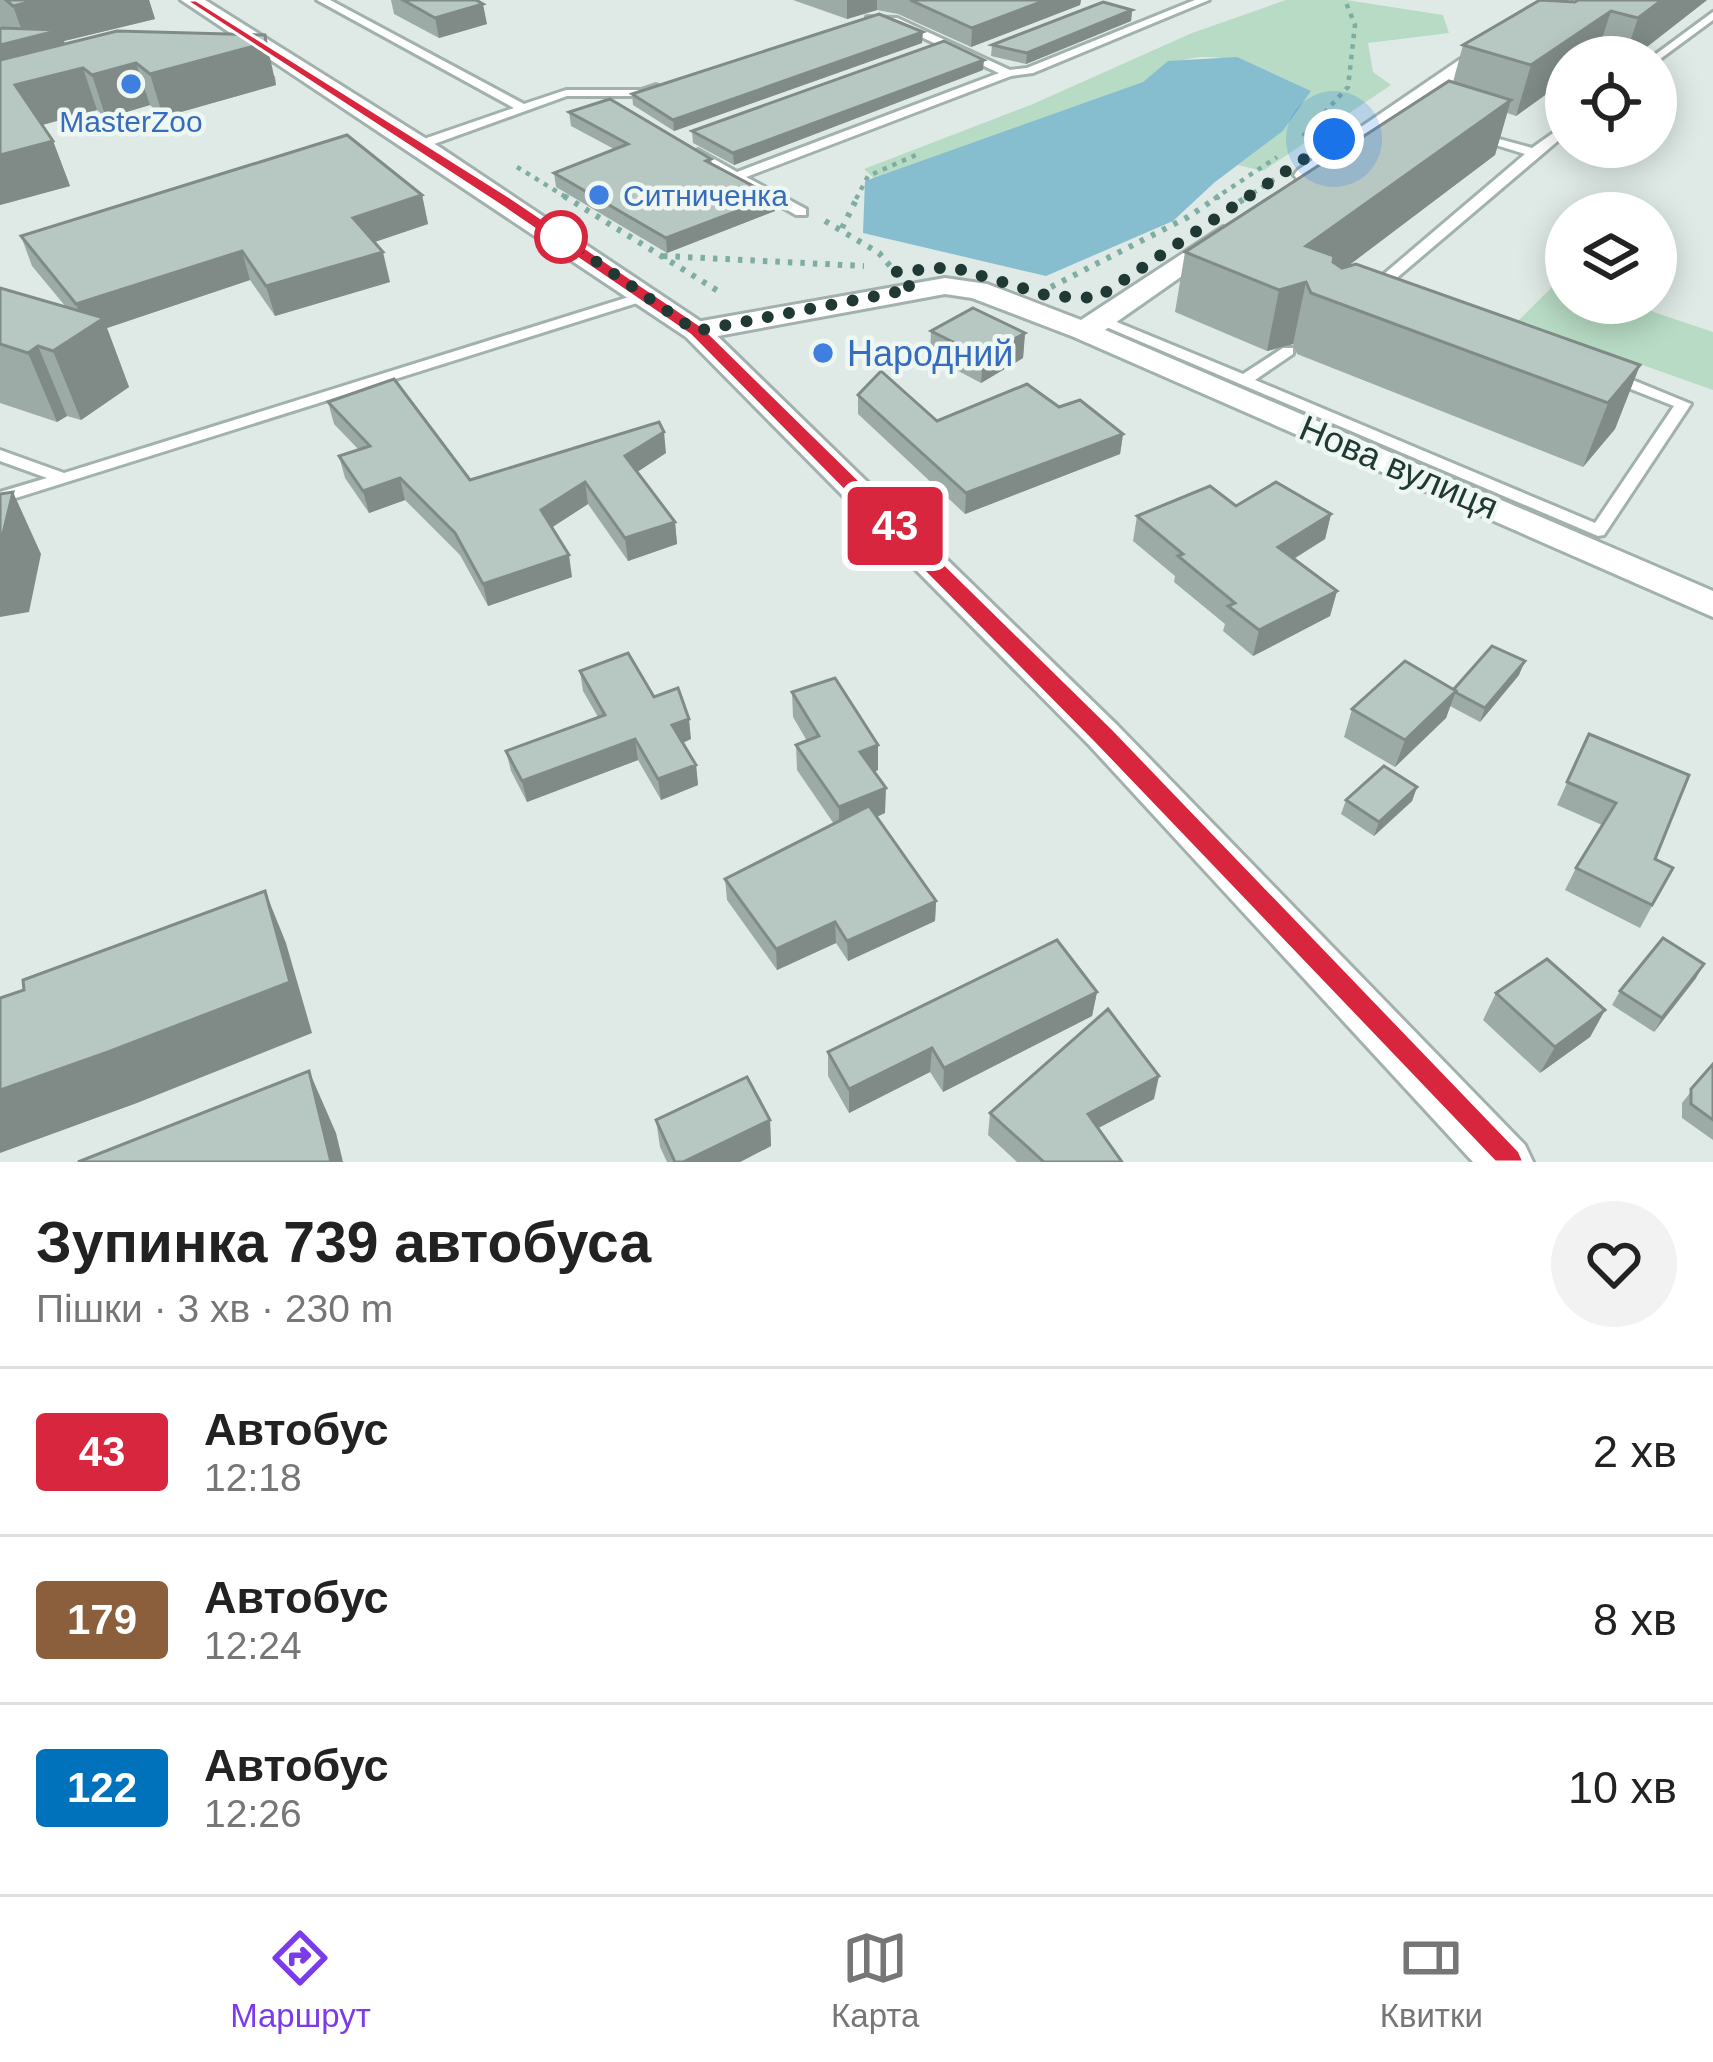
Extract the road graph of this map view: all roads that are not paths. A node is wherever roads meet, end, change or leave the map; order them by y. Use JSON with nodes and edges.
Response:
{"nodes":[{"id":1,"x":191,"y":0,"type":"edge"},
{"id":2,"x":322,"y":0,"type":"edge"},
{"id":3,"x":1204,"y":0,"type":"edge"},
{"id":4,"x":1561,"y":0,"type":"edge"},
{"id":5,"x":1694,"y":10,"type":"dead end"},
{"id":6,"x":1713,"y":15,"type":"edge"},
{"id":7,"x":845,"y":27,"type":"edge"},
{"id":8,"x":1677,"y":43,"type":"edge"},
{"id":9,"x":942,"y":44,"type":"junction"},
{"id":10,"x":991,"y":48,"type":"edge"},
{"id":11,"x":920,"y":52,"type":"edge"},
{"id":12,"x":970,"y":56,"type":"junction"},
{"id":13,"x":1009,"y":74,"type":"junction"},
{"id":14,"x":664,"y":85,"type":"edge"},
{"id":15,"x":593,"y":91,"type":"junction"},
{"id":16,"x":613,"y":103,"type":"edge"},
{"id":17,"x":524,"y":108,"type":"junction"},
{"id":18,"x":1466,"y":132,"type":"edge"},
{"id":19,"x":672,"y":141,"type":"edge"},
{"id":20,"x":1545,"y":144,"type":"edge"},
{"id":21,"x":419,"y":145,"type":"junction"},
{"id":22,"x":1534,"y":153,"type":"junction"},
{"id":23,"x":737,"y":176,"type":"junction"},
{"id":24,"x":1291,"y":178,"type":"edge"},
{"id":25,"x":801,"y":212,"type":"dead end"},
{"id":26,"x":1250,"y":216,"type":"edge"},
{"id":27,"x":1376,"y":288,"type":"junction"},
{"id":28,"x":648,"y":295,"type":"junction"},
{"id":29,"x":1398,"y":296,"type":"edge"},
{"id":30,"x":1360,"y":299,"type":"edge"},
{"id":31,"x":1093,"y":326,"type":"junction"},
{"id":32,"x":696,"y":331,"type":"junction"},
{"id":33,"x":1288,"y":351,"type":"dead end"},
{"id":34,"x":1595,"y":370,"type":"edge"},
{"id":35,"x":1244,"y":381,"type":"junction"},
{"id":36,"x":0,"y":455,"type":"edge"},
{"id":37,"x":63,"y":478,"type":"junction"},
{"id":38,"x":0,"y":498,"type":"edge"},
{"id":39,"x":1713,"y":605,"type":"edge"},
{"id":40,"x":1507,"y":1162,"type":"edge"}],
"edges":[{"from":1,"to":21,"type":"street"},
{"from":2,"to":17,"type":"lane"},
{"from":3,"to":13,"type":"lane"},
{"from":4,"to":24,"type":"street"},
{"from":5,"to":6,"type":"lane"},
{"from":6,"to":8,"type":"lane"},
{"from":7,"to":9,"type":"lane"},
{"from":9,"to":11,"type":"lane"},
{"from":9,"to":12,"type":"lane"},
{"from":10,"to":12,"type":"lane"},
{"from":12,"to":13,"type":"lane"},
{"from":13,"to":23,"type":"lane"},
{"from":14,"to":15,"type":"lane"},
{"from":15,"to":16,"type":"lane"},
{"from":15,"to":17,"type":"lane"},
{"from":17,"to":21,"type":"lane"},
{"from":18,"to":22,"type":"lane"},
{"from":19,"to":23,"type":"lane"},
{"from":20,"to":22,"type":"lane"},
{"from":21,"to":28,"type":"street"},
{"from":22,"to":27,"type":"lane"},
{"from":23,"to":25,"type":"lane"},
{"from":26,"to":31,"type":"street"},
{"from":27,"to":29,"type":"lane"},
{"from":27,"to":30,"type":"lane"},
{"from":28,"to":32,"type":"street"},
{"from":28,"to":37,"type":"lane"},
{"from":31,"to":32,"type":"street","name":"Нова вулиця"},
{"from":31,"to":35,"type":"lane"},
{"from":31,"to":39,"type":"street","name":"Нова вулиця"},
{"from":32,"to":40,"type":"street"},
{"from":33,"to":35,"type":"lane"},
{"from":34,"to":35,"type":"lane"},
{"from":36,"to":37,"type":"lane"},
{"from":37,"to":38,"type":"lane"}]}
